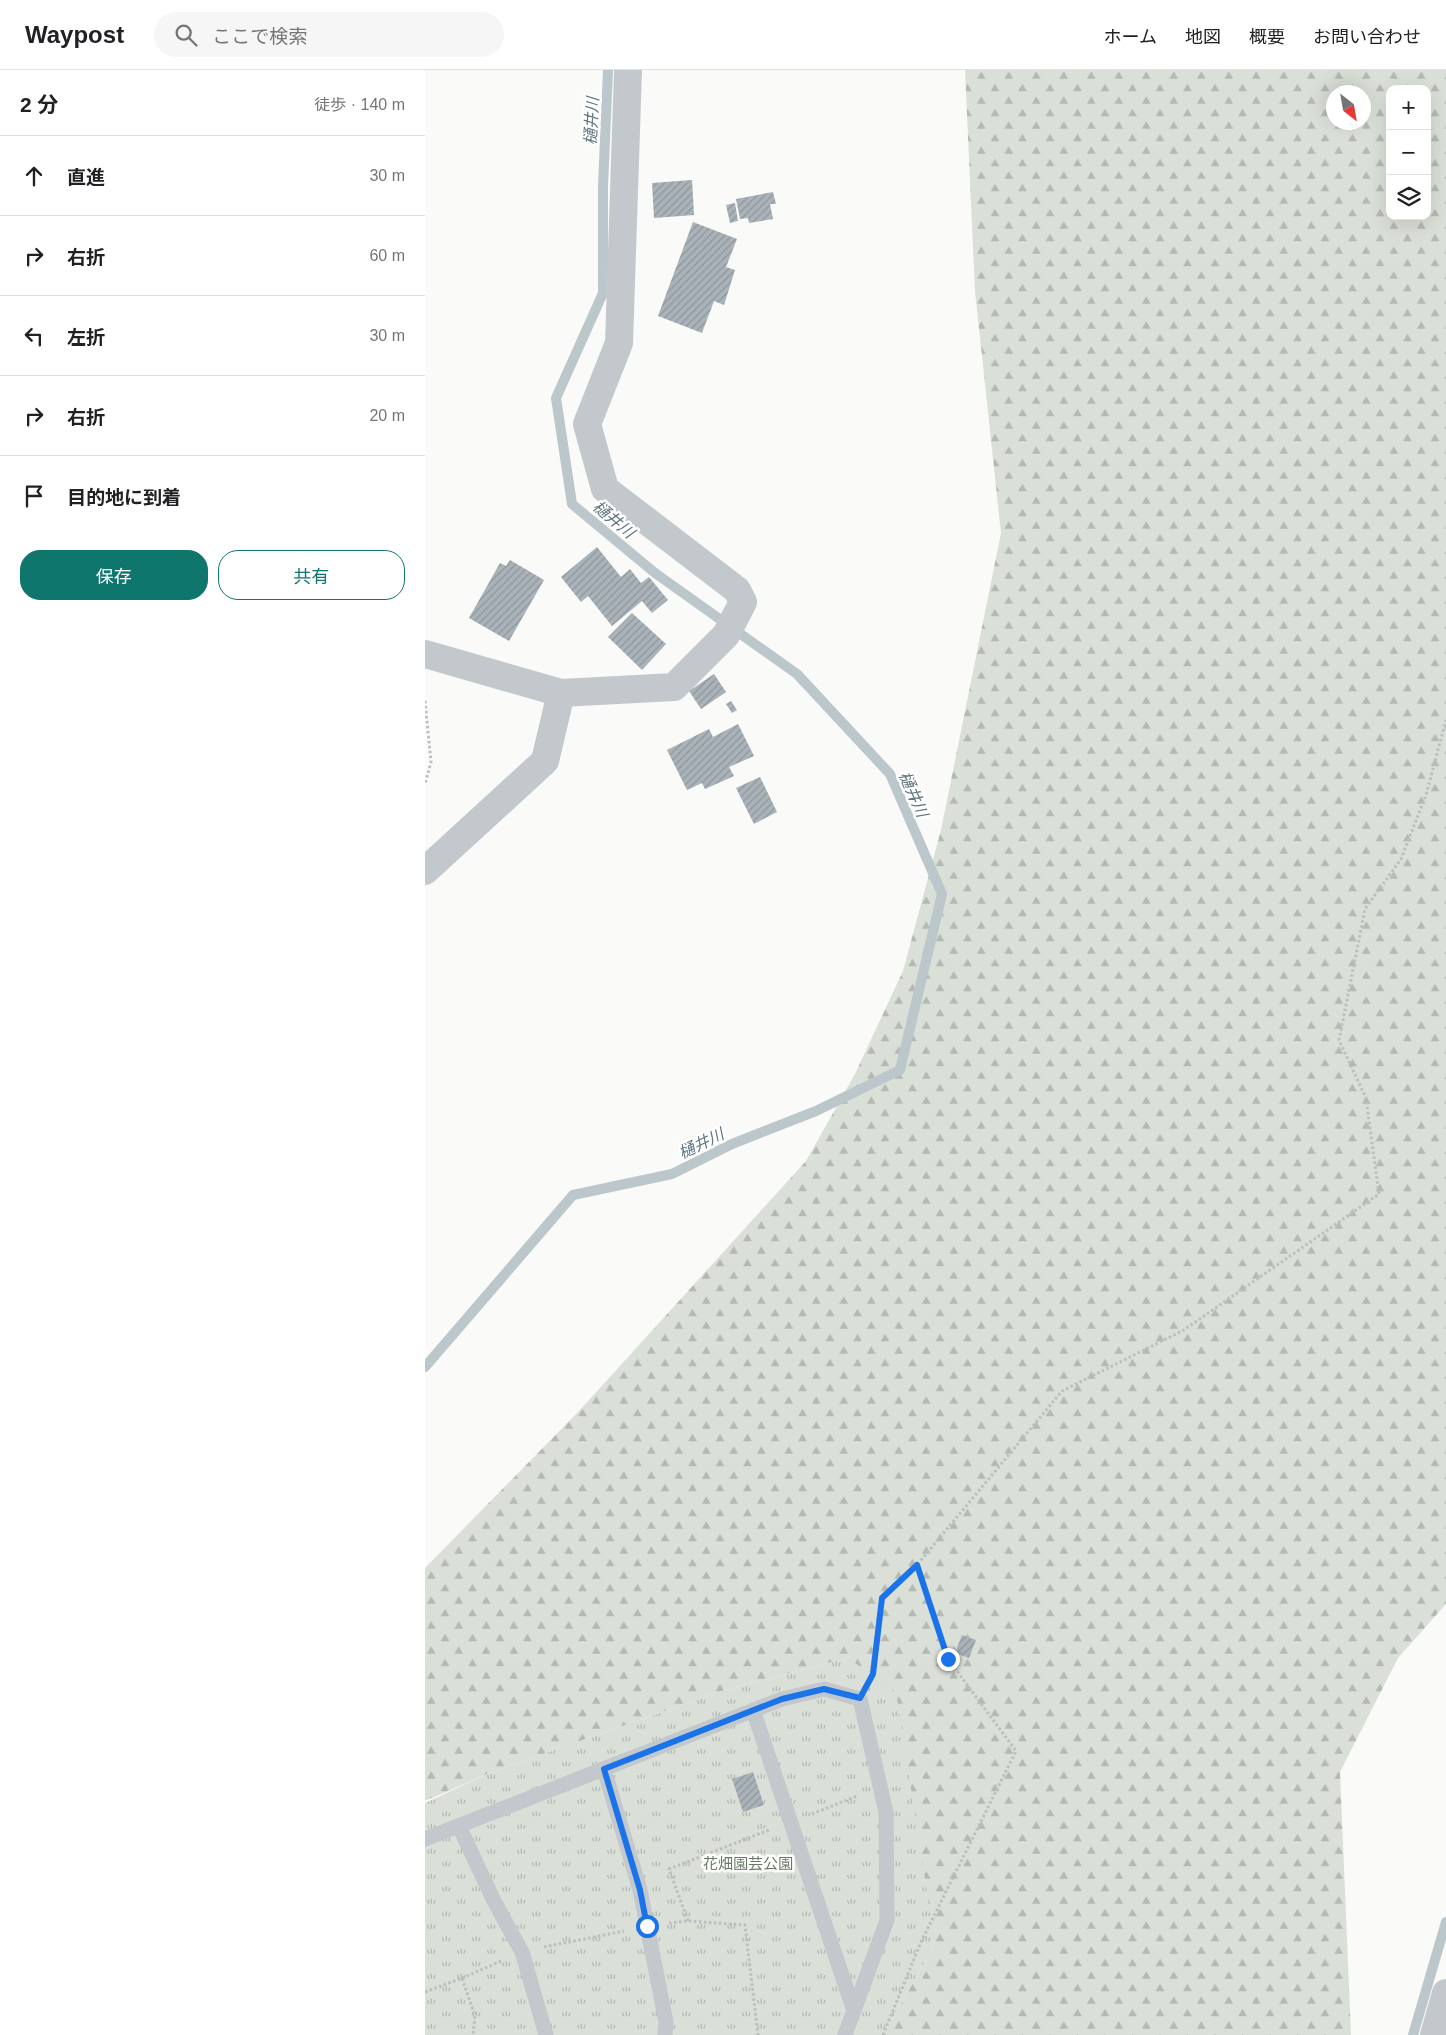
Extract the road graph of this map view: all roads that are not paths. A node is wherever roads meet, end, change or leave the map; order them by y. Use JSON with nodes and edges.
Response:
{"nodes":[{"id":1,"x":628,"y":70,"type":"edge"},
{"id":2,"x":425,"y":654,"type":"edge"},
{"id":3,"x":561,"y":693,"type":"junction"},
{"id":4,"x":425,"y":871,"type":"edge"},
{"id":5,"x":753,"y":1710,"type":"junction"},
{"id":6,"x":604,"y":1769,"type":"junction"},
{"id":7,"x":459,"y":1826,"type":"junction"},
{"id":8,"x":425,"y":1839,"type":"edge"},
{"id":9,"x":1446,"y":1993,"type":"edge"},
{"id":10,"x":854,"y":2011,"type":"junction"},
{"id":11,"x":546,"y":2035,"type":"edge"},
{"id":12,"x":665,"y":2035,"type":"edge"},
{"id":13,"x":845,"y":2035,"type":"edge"},
{"id":14,"x":1434,"y":2035,"type":"edge"}],
"edges":[{"from":1,"to":3,"type":"street"},
{"from":2,"to":3,"type":"street"},
{"from":3,"to":4,"type":"street"},
{"from":5,"to":6,"type":"lane"},
{"from":5,"to":10,"type":"lane"},
{"from":5,"to":10,"type":"lane"},
{"from":6,"to":7,"type":"lane"},
{"from":6,"to":12,"type":"lane"},
{"from":7,"to":8,"type":"lane"},
{"from":7,"to":11,"type":"lane"},
{"from":9,"to":14,"type":"street"},
{"from":10,"to":13,"type":"lane"}]}
